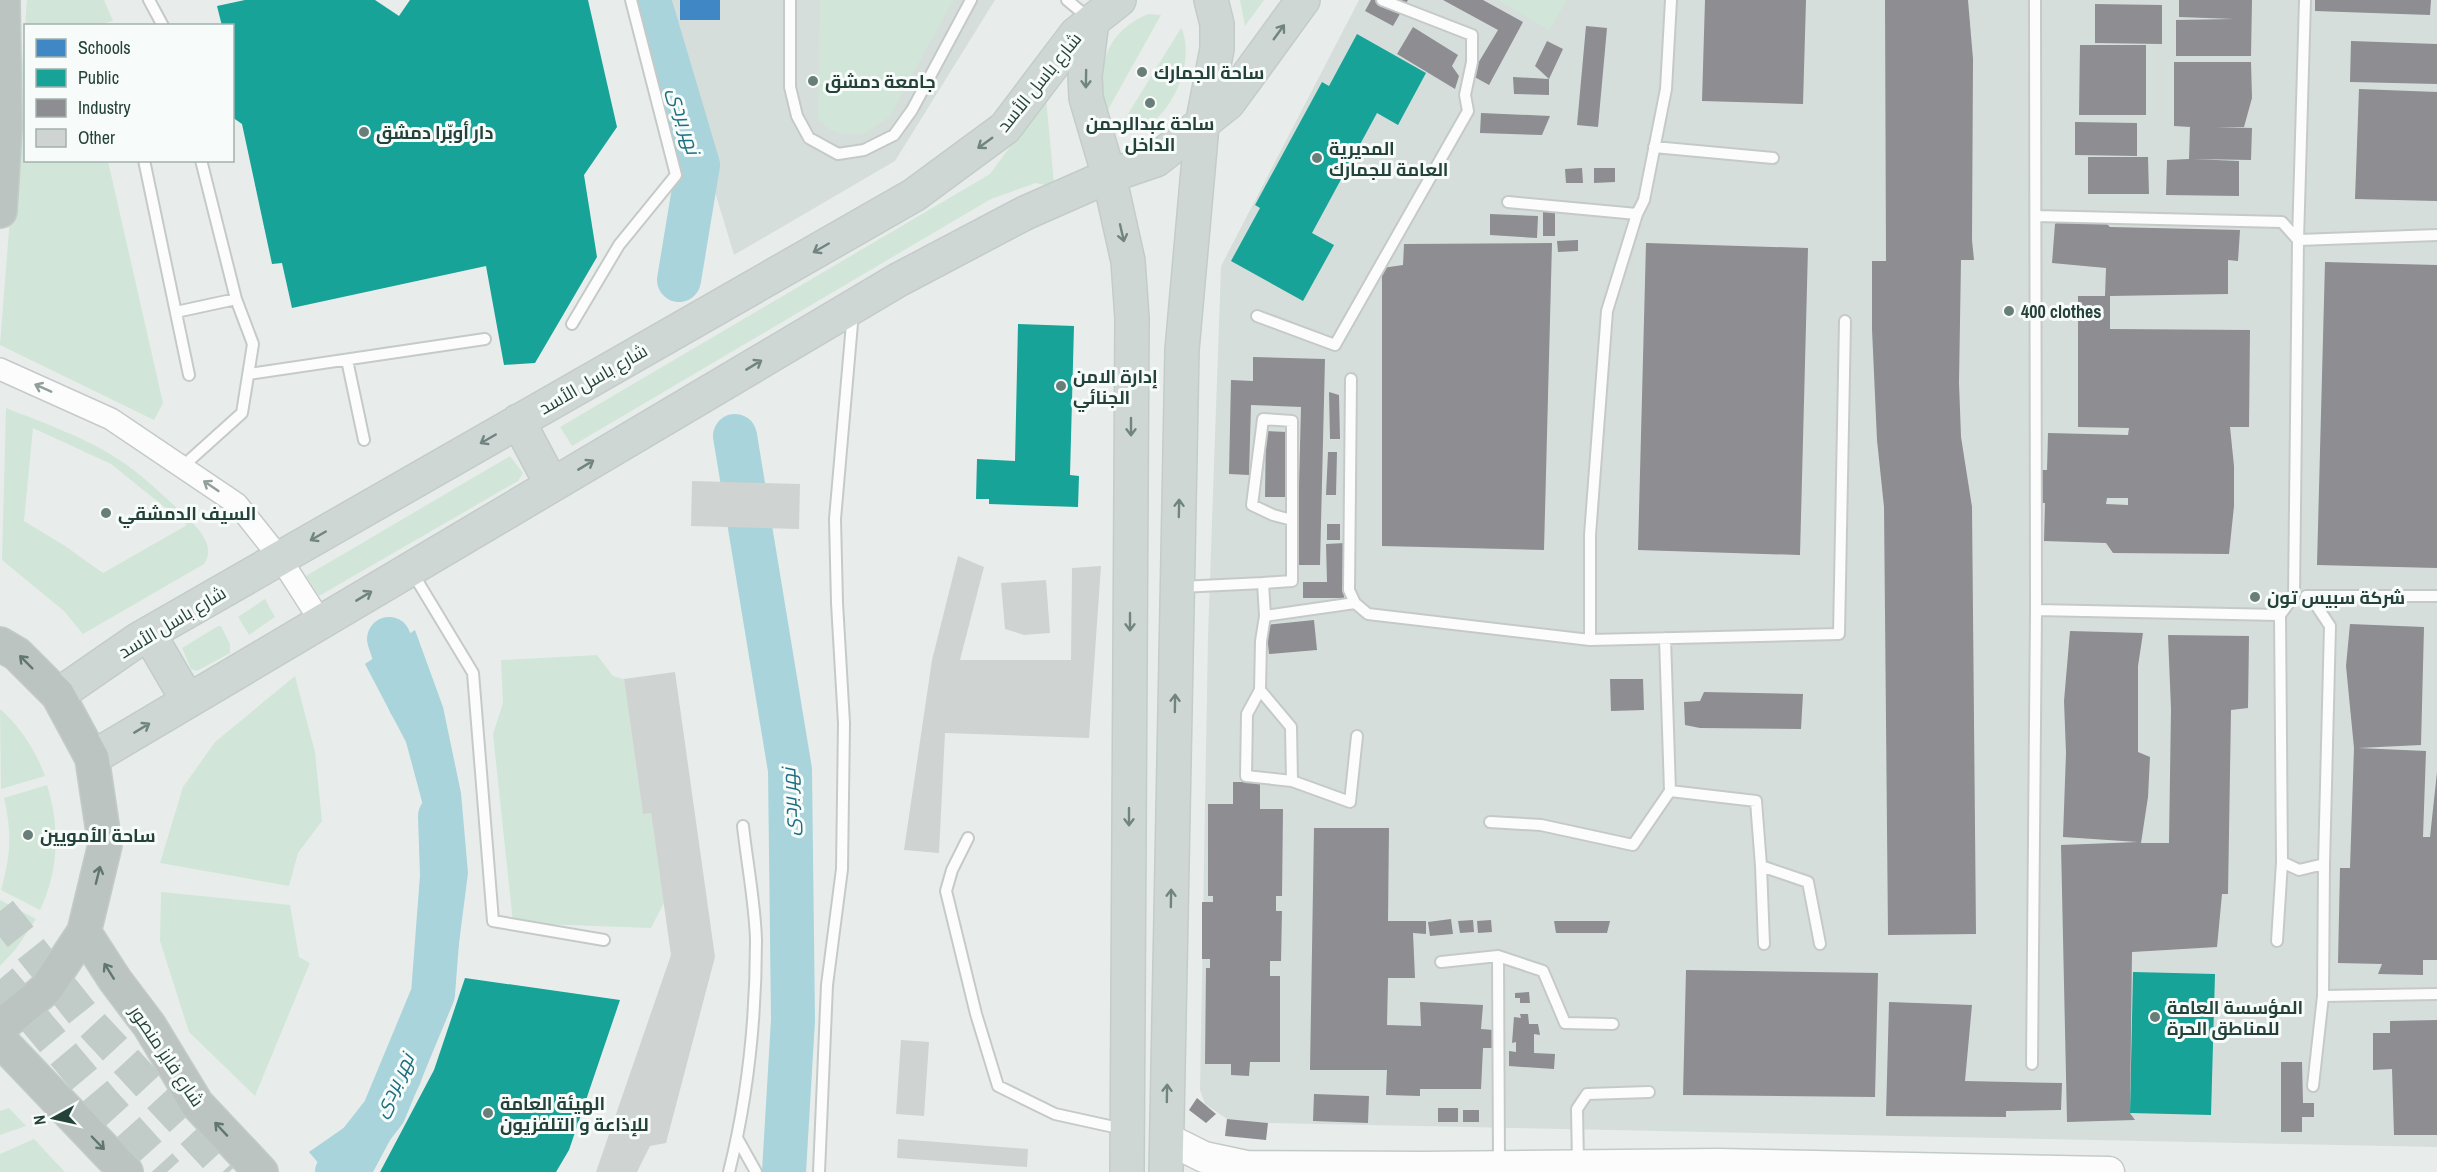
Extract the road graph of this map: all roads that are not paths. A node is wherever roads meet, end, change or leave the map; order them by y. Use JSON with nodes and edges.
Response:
{"nodes":[{"id":1,"x":3,"y":0,"type":"edge"},
{"id":2,"x":148,"y":0,"type":"edge"},
{"id":3,"x":632,"y":0,"type":"edge"},
{"id":4,"x":790,"y":0,"type":"edge"},
{"id":5,"x":971,"y":0,"type":"edge"},
{"id":6,"x":1067,"y":0,"type":"edge"},
{"id":7,"x":1119,"y":0,"type":"edge"},
{"id":8,"x":1211,"y":0,"type":"edge"},
{"id":9,"x":1302,"y":0,"type":"edge"},
{"id":10,"x":1382,"y":0,"type":"edge"},
{"id":11,"x":1671,"y":0,"type":"edge"},
{"id":12,"x":2036,"y":0,"type":"edge"},
{"id":13,"x":2305,"y":0,"type":"edge"},
{"id":14,"x":1092,"y":21,"type":"junction"},
{"id":15,"x":162,"y":24,"type":"edge"},
{"id":16,"x":1202,"y":124,"type":"junction"},
{"id":17,"x":1654,"y":147,"type":"junction"},
{"id":18,"x":1773,"y":158,"type":"dead end"},
{"id":19,"x":144,"y":162,"type":"edge"},
{"id":20,"x":202,"y":162,"type":"edge"},
{"id":21,"x":1109,"y":176,"type":"junction"},
{"id":22,"x":1508,"y":202,"type":"dead end"},
{"id":23,"x":0,"y":211,"type":"edge"},
{"id":24,"x":1637,"y":214,"type":"junction"},
{"id":25,"x":2036,"y":216,"type":"junction"},
{"id":26,"x":2437,"y":235,"type":"edge"},
{"id":27,"x":2298,"y":240,"type":"junction"},
{"id":28,"x":236,"y":299,"type":"junction"},
{"id":29,"x":854,"y":306,"type":"junction"},
{"id":30,"x":176,"y":312,"type":"junction"},
{"id":31,"x":1257,"y":316,"type":"dead end"},
{"id":32,"x":1845,"y":321,"type":"dead end"},
{"id":33,"x":573,"y":324,"type":"dead end"},
{"id":34,"x":485,"y":339,"type":"dead end"},
{"id":35,"x":347,"y":360,"type":"junction"},
{"id":36,"x":0,"y":369,"type":"edge"},
{"id":37,"x":249,"y":374,"type":"junction"},
{"id":38,"x":189,"y":375,"type":"dead end"},
{"id":39,"x":1351,"y":379,"type":"dead end"},
{"id":40,"x":518,"y":421,"type":"junction"},
{"id":41,"x":364,"y":440,"type":"dead end"},
{"id":42,"x":182,"y":467,"type":"junction"},
{"id":43,"x":552,"y":485,"type":"junction"},
{"id":44,"x":1292,"y":520,"type":"junction"},
{"id":45,"x":280,"y":558,"type":"junction"},
{"id":46,"x":411,"y":569,"type":"junction"},
{"id":47,"x":1263,"y":584,"type":"junction"},
{"id":48,"x":1177,"y":587,"type":"junction"},
{"id":49,"x":2294,"y":596,"type":"junction"},
{"id":50,"x":2310,"y":596,"type":"junction"},
{"id":51,"x":2437,"y":596,"type":"edge"},
{"id":52,"x":1355,"y":603,"type":"junction"},
{"id":53,"x":2036,"y":610,"type":"junction"},
{"id":54,"x":2280,"y":615,"type":"junction"},
{"id":55,"x":1265,"y":616,"type":"junction"},
{"id":56,"x":321,"y":622,"type":"junction"},
{"id":57,"x":149,"y":634,"type":"junction"},
{"id":58,"x":1665,"y":638,"type":"junction"},
{"id":59,"x":1590,"y":640,"type":"junction"},
{"id":60,"x":0,"y":644,"type":"edge"},
{"id":61,"x":1260,"y":690,"type":"junction"},
{"id":62,"x":58,"y":695,"type":"junction"},
{"id":63,"x":188,"y":701,"type":"junction"},
{"id":64,"x":1357,"y":736,"type":"dead end"},
{"id":65,"x":92,"y":758,"type":"junction"},
{"id":66,"x":1292,"y":782,"type":"junction"},
{"id":67,"x":1670,"y":791,"type":"junction"},
{"id":68,"x":1490,"y":822,"type":"dead end"},
{"id":69,"x":743,"y":826,"type":"dead end"},
{"id":70,"x":968,"y":838,"type":"dead end"},
{"id":71,"x":2282,"y":862,"type":"junction"},
{"id":72,"x":2324,"y":864,"type":"junction"},
{"id":73,"x":1761,"y":866,"type":"junction"},
{"id":74,"x":84,"y":932,"type":"junction"},
{"id":75,"x":604,"y":940,"type":"dead end"},
{"id":76,"x":2277,"y":941,"type":"dead end"},
{"id":77,"x":1764,"y":944,"type":"dead end"},
{"id":78,"x":1820,"y":945,"type":"dead end"},
{"id":79,"x":1498,"y":956,"type":"junction"},
{"id":80,"x":1441,"y":962,"type":"dead end"},
{"id":81,"x":2437,"y":994,"type":"edge"},
{"id":82,"x":2323,"y":996,"type":"junction"},
{"id":83,"x":1613,"y":1023,"type":"dead end"},
{"id":84,"x":0,"y":1027,"type":"edge"},
{"id":85,"x":0,"y":1040,"type":"edge"},
{"id":86,"x":2032,"y":1064,"type":"dead end"},
{"id":87,"x":2313,"y":1086,"type":"dead end"},
{"id":88,"x":1649,"y":1092,"type":"dead end"},
{"id":89,"x":1128,"y":1130,"type":"junction"},
{"id":90,"x":737,"y":1138,"type":"junction"},
{"id":91,"x":1166,"y":1138,"type":"junction"},
{"id":92,"x":1578,"y":1166,"type":"junction"},
{"id":93,"x":1499,"y":1167,"type":"junction"},
{"id":94,"x":1718,"y":1168,"type":"edge"},
{"id":95,"x":1424,"y":1170,"type":"edge"},
{"id":96,"x":1126,"y":1171,"type":"edge"},
{"id":97,"x":1981,"y":1171,"type":"edge"},
{"id":98,"x":126,"y":1172,"type":"edge"},
{"id":99,"x":261,"y":1172,"type":"edge"},
{"id":100,"x":729,"y":1172,"type":"edge"},
{"id":101,"x":756,"y":1172,"type":"edge"},
{"id":102,"x":819,"y":1172,"type":"edge"},
{"id":103,"x":1166,"y":1172,"type":"edge"},
{"id":104,"x":2109,"y":1172,"type":"edge"}],
"edges":[{"from":1,"to":23,"type":"highway"},
{"from":2,"to":15,"type":"lane"},
{"from":3,"to":33,"type":"lane"},
{"from":4,"to":5,"type":"lane"},
{"from":6,"to":14,"type":"lane"},
{"from":7,"to":14,"type":"main road","name":"شارع باسل الأسد"},
{"from":8,"to":16,"type":"main road"},
{"from":16,"to":9,"type":"main road","one_way":true},
{"from":10,"to":31,"type":"lane"},
{"from":11,"to":17,"type":"lane"},
{"from":12,"to":25,"type":"lane"},
{"from":13,"to":27,"type":"lane"},
{"from":14,"to":21,"type":"main road","one_way":true},
{"from":14,"to":40,"type":"main road","name":"شارع باسل الأسد","one_way":true},
{"from":16,"to":21,"type":"main road"},
{"from":48,"to":16,"type":"main road","one_way":true},
{"from":17,"to":18,"type":"lane"},
{"from":17,"to":24,"type":"lane"},
{"from":19,"to":30,"type":"lane"},
{"from":20,"to":28,"type":"lane"},
{"from":21,"to":29,"type":"main road"},
{"from":21,"to":89,"type":"main road","one_way":true},
{"from":22,"to":24,"type":"lane"},
{"from":24,"to":59,"type":"lane"},
{"from":25,"to":27,"type":"lane"},
{"from":25,"to":53,"type":"lane"},
{"from":26,"to":27,"type":"lane"},
{"from":27,"to":49,"type":"lane"},
{"from":28,"to":30,"type":"lane"},
{"from":28,"to":37,"type":"lane"},
{"from":43,"to":29,"type":"main road","one_way":true},
{"from":29,"to":102,"type":"lane"},
{"from":30,"to":38,"type":"lane"},
{"from":32,"to":58,"type":"lane"},
{"from":34,"to":35,"type":"lane"},
{"from":35,"to":37,"type":"lane"},
{"from":35,"to":41,"type":"lane"},
{"from":42,"to":36,"type":"street","one_way":true},
{"from":37,"to":42,"type":"lane"},
{"from":39,"to":52,"type":"lane"},
{"from":40,"to":43,"type":"main road"},
{"from":40,"to":45,"type":"main road","name":"شارع باسل الأسد","one_way":true},
{"from":45,"to":42,"type":"street","one_way":true},
{"from":43,"to":46,"type":"main road"},
{"from":44,"to":44,"type":"lane"},
{"from":44,"to":47,"type":"lane"},
{"from":45,"to":56,"type":"street"},
{"from":45,"to":57,"type":"main road","name":"شارع باسل الأسد"},
{"from":56,"to":46,"type":"main road","one_way":true},
{"from":46,"to":75,"type":"lane"},
{"from":47,"to":48,"type":"lane"},
{"from":47,"to":55,"type":"lane"},
{"from":91,"to":48,"type":"main road","one_way":true},
{"from":49,"to":50,"type":"lane"},
{"from":49,"to":54,"type":"lane"},
{"from":50,"to":51,"type":"lane"},
{"from":50,"to":72,"type":"lane"},
{"from":52,"to":55,"type":"lane"},
{"from":52,"to":59,"type":"lane"},
{"from":53,"to":54,"type":"lane"},
{"from":53,"to":86,"type":"lane"},
{"from":54,"to":71,"type":"lane"},
{"from":55,"to":61,"type":"lane"},
{"from":56,"to":63,"type":"main road"},
{"from":57,"to":62,"type":"main road","name":"شارع باسل الأسد"},
{"from":57,"to":63,"type":"main road"},
{"from":58,"to":59,"type":"lane"},
{"from":58,"to":67,"type":"lane"},
{"from":62,"to":60,"type":"highway","one_way":true},
{"from":61,"to":66,"type":"lane"},
{"from":61,"to":66,"type":"lane"},
{"from":62,"to":65,"type":"highway"},
{"from":65,"to":63,"type":"main road","one_way":true},
{"from":64,"to":66,"type":"lane"},
{"from":74,"to":65,"type":"highway","one_way":true},
{"from":67,"to":68,"type":"lane"},
{"from":67,"to":73,"type":"lane"},
{"from":69,"to":90,"type":"lane"},
{"from":70,"to":89,"type":"lane"},
{"from":71,"to":72,"type":"lane"},
{"from":71,"to":76,"type":"lane"},
{"from":72,"to":82,"type":"lane"},
{"from":73,"to":77,"type":"lane"},
{"from":73,"to":78,"type":"lane"},
{"from":74,"to":84,"type":"highway"},
{"from":99,"to":74,"type":"highway","name":"شارع فايز منصور","one_way":true},
{"from":79,"to":80,"type":"lane"},
{"from":79,"to":83,"type":"lane"},
{"from":79,"to":93,"type":"lane"},
{"from":81,"to":82,"type":"lane"},
{"from":82,"to":87,"type":"lane"},
{"from":85,"to":98,"type":"highway","one_way":true},
{"from":88,"to":92,"type":"lane"},
{"from":89,"to":96,"type":"main road"},
{"from":90,"to":100,"type":"lane"},
{"from":90,"to":101,"type":"lane"},
{"from":91,"to":95,"type":"main road"},
{"from":91,"to":103,"type":"main road"},
{"from":92,"to":93,"type":"main road"},
{"from":92,"to":94,"type":"main road"},
{"from":93,"to":95,"type":"main road"},
{"from":94,"to":97,"type":"main road"},
{"from":97,"to":104,"type":"main road"}]}
